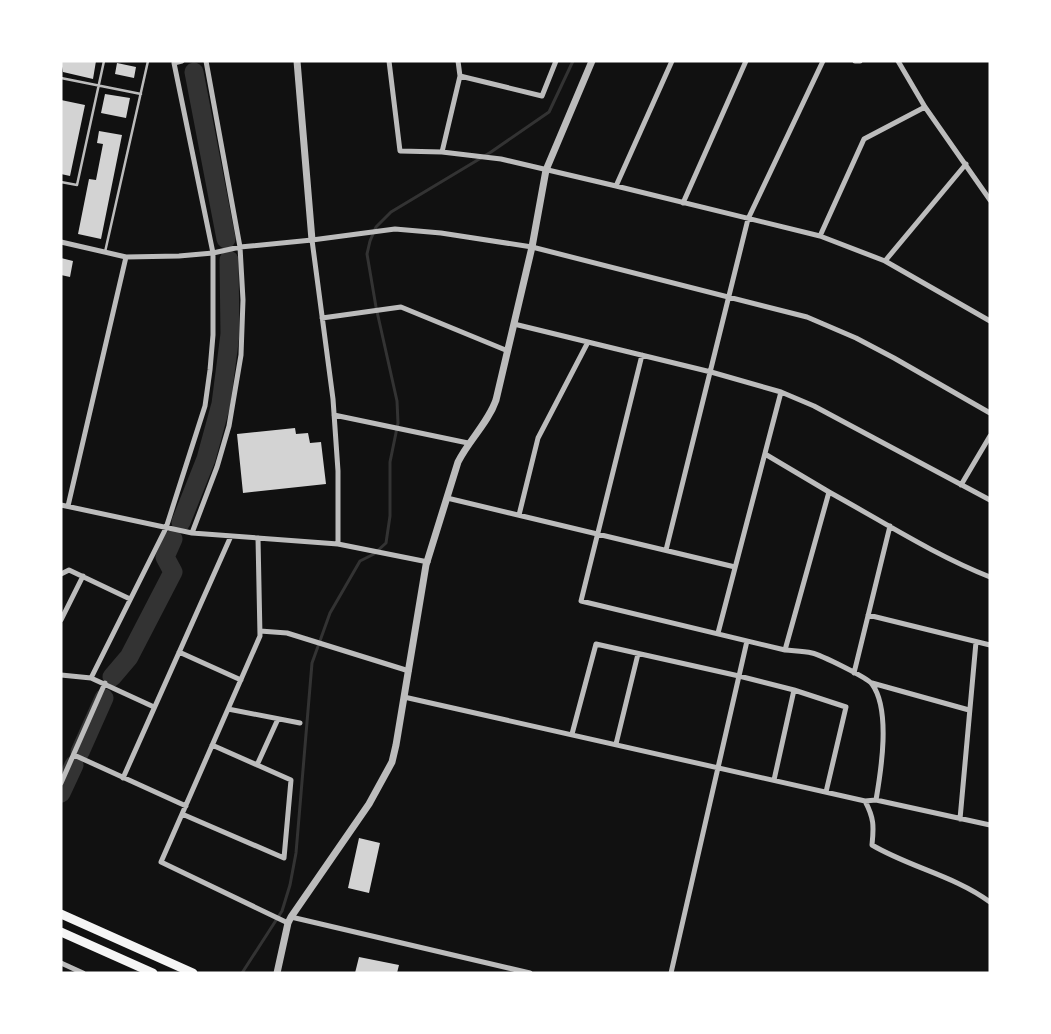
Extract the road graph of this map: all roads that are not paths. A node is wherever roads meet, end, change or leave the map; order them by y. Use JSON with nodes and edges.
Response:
{"nodes":[{"id":1,"x":104,"y":61,"type":"edge"},
{"id":2,"x":148,"y":61,"type":"edge"},
{"id":3,"x":167,"y":61,"type":"edge"},
{"id":4,"x":182,"y":61,"type":"edge"},
{"id":5,"x":206,"y":61,"type":"edge"},
{"id":6,"x":296,"y":61,"type":"edge"},
{"id":7,"x":389,"y":61,"type":"edge"},
{"id":8,"x":458,"y":61,"type":"edge"},
{"id":9,"x":556,"y":61,"type":"edge"},
{"id":10,"x":592,"y":61,"type":"edge"},
{"id":11,"x":672,"y":61,"type":"edge"},
{"id":12,"x":746,"y":61,"type":"edge"},
{"id":13,"x":823,"y":61,"type":"edge"},
{"id":14,"x":855,"y":61,"type":"edge"},
{"id":15,"x":860,"y":61,"type":"edge"},
{"id":16,"x":898,"y":61,"type":"edge"},
{"id":17,"x":174,"y":63,"type":"junction"},
{"id":18,"x":460,"y":76,"type":"junction"},
{"id":19,"x":61,"y":78,"type":"edge"},
{"id":20,"x":99,"y":86,"type":"junction"},
{"id":21,"x":141,"y":94,"type":"junction"},
{"id":22,"x":925,"y":107,"type":"junction"},
{"id":23,"x":442,"y":152,"type":"junction"},
{"id":24,"x":966,"y":164,"type":"junction"},
{"id":25,"x":546,"y":170,"type":"junction"},
{"id":26,"x":61,"y":182,"type":"edge"},
{"id":27,"x":616,"y":186,"type":"junction"},
{"id":28,"x":990,"y":200,"type":"edge"},
{"id":29,"x":683,"y":203,"type":"junction"},
{"id":30,"x":748,"y":219,"type":"junction"},
{"id":31,"x":820,"y":236,"type":"junction"},
{"id":32,"x":312,"y":240,"type":"junction"},
{"id":33,"x":61,"y":242,"type":"edge"},
{"id":34,"x":240,"y":247,"type":"junction"},
{"id":35,"x":532,"y":247,"type":"junction"},
{"id":36,"x":105,"y":252,"type":"junction"},
{"id":37,"x":214,"y":253,"type":"junction"},
{"id":38,"x":126,"y":257,"type":"junction"},
{"id":39,"x":885,"y":261,"type":"junction"},
{"id":40,"x":729,"y":296,"type":"junction"},
{"id":41,"x":322,"y":318,"type":"junction"},
{"id":42,"x":990,"y":321,"type":"edge"},
{"id":43,"x":514,"y":324,"type":"junction"},
{"id":44,"x":588,"y":342,"type":"junction"},
{"id":45,"x":508,"y":350,"type":"junction"},
{"id":46,"x":642,"y":355,"type":"junction"},
{"id":47,"x":711,"y":372,"type":"junction"},
{"id":48,"x":781,"y":392,"type":"junction"},
{"id":49,"x":990,"y":413,"type":"edge"},
{"id":50,"x":334,"y":415,"type":"junction"},
{"id":51,"x":990,"y":436,"type":"edge"},
{"id":52,"x":468,"y":443,"type":"junction"},
{"id":53,"x":765,"y":454,"type":"junction"},
{"id":54,"x":961,"y":485,"type":"junction"},
{"id":55,"x":829,"y":492,"type":"junction"},
{"id":56,"x":447,"y":498,"type":"junction"},
{"id":57,"x":990,"y":500,"type":"edge"},
{"id":58,"x":61,"y":505,"type":"edge"},
{"id":59,"x":68,"y":506,"type":"junction"},
{"id":60,"x":519,"y":515,"type":"junction"},
{"id":61,"x":890,"y":526,"type":"junction"},
{"id":62,"x":166,"y":528,"type":"junction"},
{"id":63,"x":192,"y":533,"type":"junction"},
{"id":64,"x":598,"y":534,"type":"junction"},
{"id":65,"x":231,"y":536,"type":"junction"},
{"id":66,"x":258,"y":538,"type":"junction"},
{"id":67,"x":338,"y":544,"type":"junction"},
{"id":68,"x":666,"y":550,"type":"junction"},
{"id":69,"x":428,"y":562,"type":"junction"},
{"id":70,"x":735,"y":567,"type":"junction"},
{"id":71,"x":61,"y":574,"type":"edge"},
{"id":72,"x":83,"y":576,"type":"junction"},
{"id":73,"x":990,"y":577,"type":"edge"},
{"id":74,"x":130,"y":599,"type":"junction"},
{"id":75,"x":868,"y":615,"type":"junction"},
{"id":76,"x":61,"y":620,"type":"edge"},
{"id":77,"x":260,"y":632,"type":"junction"},
{"id":78,"x":718,"y":633,"type":"junction"},
{"id":79,"x":747,"y":641,"type":"junction"},
{"id":80,"x":976,"y":642,"type":"junction"},
{"id":81,"x":990,"y":646,"type":"edge"},
{"id":82,"x":785,"y":650,"type":"junction"},
{"id":83,"x":179,"y":652,"type":"junction"},
{"id":84,"x":638,"y":654,"type":"junction"},
{"id":85,"x":408,"y":671,"type":"junction"},
{"id":86,"x":854,"y":673,"type":"junction"},
{"id":87,"x":61,"y":675,"type":"edge"},
{"id":88,"x":739,"y":676,"type":"junction"},
{"id":89,"x":91,"y":678,"type":"junction"},
{"id":90,"x":241,"y":680,"type":"junction"},
{"id":91,"x":105,"y":683,"type":"junction"},
{"id":92,"x":872,"y":683,"type":"junction"},
{"id":93,"x":794,"y":690,"type":"junction"},
{"id":94,"x":404,"y":697,"type":"junction"},
{"id":95,"x":154,"y":707,"type":"junction"},
{"id":96,"x":228,"y":709,"type":"junction"},
{"id":97,"x":970,"y":710,"type":"junction"},
{"id":98,"x":278,"y":719,"type":"junction"},
{"id":99,"x":300,"y":723,"type":"dead end"},
{"id":100,"x":572,"y":734,"type":"junction"},
{"id":101,"x":616,"y":744,"type":"junction"},
{"id":102,"x":212,"y":745,"type":"junction"},
{"id":103,"x":74,"y":756,"type":"junction"},
{"id":104,"x":257,"y":765,"type":"junction"},
{"id":105,"x":718,"y":767,"type":"junction"},
{"id":106,"x":123,"y":778,"type":"junction"},
{"id":107,"x":774,"y":780,"type":"junction"},
{"id":108,"x":61,"y":783,"type":"edge"},
{"id":109,"x":826,"y":792,"type":"junction"},
{"id":110,"x":876,"y":800,"type":"junction"},
{"id":111,"x":865,"y":801,"type":"junction"},
{"id":112,"x":186,"y":806,"type":"junction"},
{"id":113,"x":182,"y":814,"type":"junction"},
{"id":114,"x":960,"y":819,"type":"junction"},
{"id":115,"x":990,"y":826,"type":"edge"},
{"id":116,"x":990,"y":902,"type":"edge"},
{"id":117,"x":61,"y":914,"type":"edge"},
{"id":118,"x":289,"y":920,"type":"junction"},
{"id":119,"x":61,"y":932,"type":"edge"},
{"id":120,"x":61,"y":963,"type":"edge"},
{"id":121,"x":83,"y":973,"type":"edge"},
{"id":122,"x":153,"y":973,"type":"edge"},
{"id":123,"x":193,"y":973,"type":"edge"},
{"id":124,"x":277,"y":973,"type":"edge"},
{"id":125,"x":530,"y":973,"type":"edge"},
{"id":126,"x":671,"y":973,"type":"edge"}],
"edges":[{"from":1,"to":20,"type":"lane"},
{"from":2,"to":21,"type":"lane"},
{"from":3,"to":17,"type":"lane"},
{"from":4,"to":17,"type":"street"},
{"from":5,"to":34,"type":"street"},
{"from":6,"to":32,"type":"street"},
{"from":7,"to":23,"type":"street"},
{"from":8,"to":18,"type":"street"},
{"from":9,"to":18,"type":"street"},
{"from":10,"to":25,"type":"street"},
{"from":11,"to":27,"type":"street"},
{"from":12,"to":29,"type":"street"},
{"from":13,"to":30,"type":"street"},
{"from":14,"to":15,"type":"street"},
{"from":16,"to":22,"type":"street"},
{"from":17,"to":37,"type":"street"},
{"from":18,"to":23,"type":"street"},
{"from":19,"to":20,"type":"lane"},
{"from":20,"to":21,"type":"lane"},
{"from":20,"to":26,"type":"lane"},
{"from":21,"to":36,"type":"lane"},
{"from":22,"to":24,"type":"street"},
{"from":22,"to":31,"type":"street"},
{"from":23,"to":25,"type":"street"},
{"from":24,"to":28,"type":"street"},
{"from":24,"to":39,"type":"street"},
{"from":25,"to":27,"type":"street"},
{"from":25,"to":35,"type":"street"},
{"from":27,"to":29,"type":"street"},
{"from":29,"to":30,"type":"street"},
{"from":30,"to":31,"type":"street"},
{"from":30,"to":40,"type":"street"},
{"from":31,"to":39,"type":"street"},
{"from":32,"to":34,"type":"street"},
{"from":32,"to":35,"type":"street"},
{"from":32,"to":41,"type":"street"},
{"from":33,"to":36,"type":"street"},
{"from":34,"to":37,"type":"street"},
{"from":34,"to":63,"type":"street"},
{"from":35,"to":40,"type":"street"},
{"from":35,"to":43,"type":"street"},
{"from":36,"to":38,"type":"street"},
{"from":37,"to":38,"type":"street"},
{"from":37,"to":62,"type":"street"},
{"from":38,"to":59,"type":"street"},
{"from":39,"to":42,"type":"street"},
{"from":40,"to":47,"type":"street"},
{"from":40,"to":49,"type":"street"},
{"from":41,"to":45,"type":"street"},
{"from":41,"to":50,"type":"street"},
{"from":43,"to":44,"type":"street"},
{"from":43,"to":45,"type":"street"},
{"from":44,"to":46,"type":"street"},
{"from":44,"to":60,"type":"street"},
{"from":45,"to":52,"type":"street"},
{"from":46,"to":47,"type":"street"},
{"from":46,"to":64,"type":"street"},
{"from":47,"to":48,"type":"street"},
{"from":47,"to":68,"type":"street"},
{"from":48,"to":53,"type":"street"},
{"from":48,"to":54,"type":"street"},
{"from":50,"to":52,"type":"street"},
{"from":50,"to":67,"type":"street"},
{"from":51,"to":54,"type":"street"},
{"from":52,"to":56,"type":"street"},
{"from":53,"to":55,"type":"street"},
{"from":53,"to":70,"type":"street"},
{"from":54,"to":57,"type":"street"},
{"from":55,"to":61,"type":"street"},
{"from":55,"to":82,"type":"street"},
{"from":56,"to":60,"type":"street"},
{"from":56,"to":69,"type":"street"},
{"from":58,"to":59,"type":"street"},
{"from":59,"to":62,"type":"street"},
{"from":60,"to":64,"type":"street"},
{"from":61,"to":73,"type":"street"},
{"from":61,"to":75,"type":"street"},
{"from":62,"to":63,"type":"street"},
{"from":62,"to":74,"type":"street"},
{"from":63,"to":65,"type":"street"},
{"from":64,"to":68,"type":"street"},
{"from":64,"to":78,"type":"street"},
{"from":65,"to":66,"type":"street"},
{"from":65,"to":83,"type":"street"},
{"from":66,"to":67,"type":"street"},
{"from":66,"to":77,"type":"street"},
{"from":67,"to":69,"type":"street"},
{"from":68,"to":70,"type":"street"},
{"from":69,"to":85,"type":"street"},
{"from":70,"to":78,"type":"street"},
{"from":71,"to":72,"type":"street"},
{"from":72,"to":74,"type":"street"},
{"from":72,"to":76,"type":"street"},
{"from":74,"to":89,"type":"street"},
{"from":75,"to":80,"type":"street"},
{"from":75,"to":86,"type":"street"},
{"from":77,"to":85,"type":"street"},
{"from":77,"to":90,"type":"street"},
{"from":78,"to":79,"type":"street"},
{"from":79,"to":82,"type":"street"},
{"from":79,"to":88,"type":"street"},
{"from":80,"to":81,"type":"street"},
{"from":80,"to":97,"type":"street"},
{"from":82,"to":86,"type":"street"},
{"from":83,"to":90,"type":"street"},
{"from":83,"to":95,"type":"street"},
{"from":84,"to":88,"type":"street"},
{"from":84,"to":100,"type":"street"},
{"from":84,"to":101,"type":"street"},
{"from":85,"to":94,"type":"street"},
{"from":86,"to":92,"type":"street"},
{"from":87,"to":89,"type":"street"},
{"from":88,"to":93,"type":"street"},
{"from":88,"to":105,"type":"street"},
{"from":89,"to":91,"type":"street"},
{"from":90,"to":96,"type":"street"},
{"from":91,"to":95,"type":"street"},
{"from":91,"to":103,"type":"street"},
{"from":92,"to":97,"type":"street"},
{"from":92,"to":110,"type":"street"},
{"from":93,"to":107,"type":"street"},
{"from":93,"to":109,"type":"street"},
{"from":94,"to":100,"type":"street"},
{"from":94,"to":118,"type":"street"},
{"from":95,"to":106,"type":"street"},
{"from":96,"to":98,"type":"street"},
{"from":96,"to":102,"type":"street"},
{"from":97,"to":114,"type":"street"},
{"from":98,"to":99,"type":"street"},
{"from":98,"to":104,"type":"street"},
{"from":100,"to":101,"type":"street"},
{"from":101,"to":105,"type":"street"},
{"from":102,"to":104,"type":"street"},
{"from":102,"to":112,"type":"street"},
{"from":103,"to":106,"type":"street"},
{"from":103,"to":108,"type":"street"},
{"from":104,"to":113,"type":"street"},
{"from":105,"to":107,"type":"street"},
{"from":105,"to":126,"type":"street"},
{"from":106,"to":112,"type":"street"},
{"from":107,"to":109,"type":"street"},
{"from":109,"to":111,"type":"street"},
{"from":110,"to":111,"type":"street"},
{"from":110,"to":114,"type":"street"},
{"from":111,"to":116,"type":"street"},
{"from":112,"to":113,"type":"street"},
{"from":113,"to":118,"type":"street"},
{"from":114,"to":115,"type":"street"},
{"from":117,"to":123,"type":"highway"},
{"from":118,"to":124,"type":"street"},
{"from":118,"to":125,"type":"street"},
{"from":119,"to":122,"type":"highway"},
{"from":120,"to":121,"type":"street"}]}
